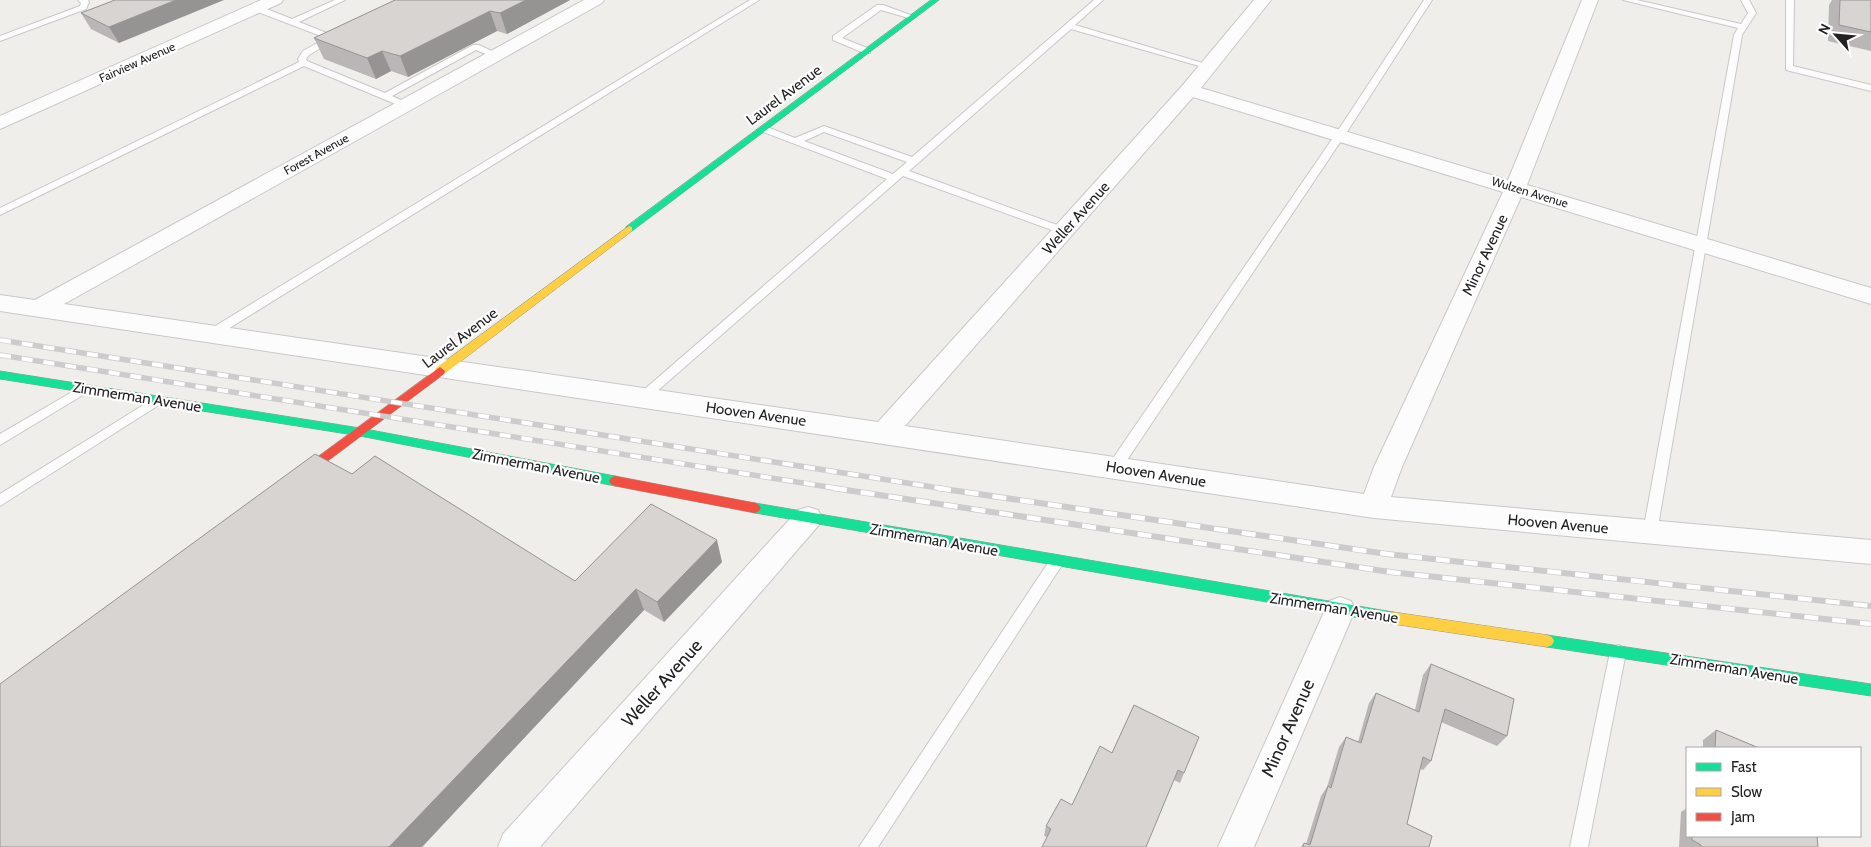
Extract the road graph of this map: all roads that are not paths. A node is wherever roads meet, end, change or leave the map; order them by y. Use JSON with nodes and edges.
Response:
{"nodes":[{"id":1,"x":82,"y":0,"type":"edge"},
{"id":2,"x":275,"y":0,"type":"edge"},
{"id":3,"x":341,"y":0,"type":"edge"},
{"id":4,"x":596,"y":0,"type":"edge"},
{"id":5,"x":754,"y":0,"type":"edge"},
{"id":6,"x":935,"y":0,"type":"edge"},
{"id":7,"x":1099,"y":0,"type":"edge"},
{"id":8,"x":1264,"y":0,"type":"edge"},
{"id":9,"x":1428,"y":0,"type":"edge"},
{"id":10,"x":1590,"y":0,"type":"edge"},
{"id":11,"x":1627,"y":0,"type":"edge"},
{"id":12,"x":1744,"y":0,"type":"edge"},
{"id":13,"x":1790,"y":0,"type":"edge"},
{"id":14,"x":1642,"y":2,"type":"edge"},
{"id":15,"x":879,"y":4,"type":"edge"},
{"id":16,"x":256,"y":8,"type":"junction"},
{"id":17,"x":912,"y":17,"type":"junction"},
{"id":18,"x":293,"y":22,"type":"junction"},
{"id":19,"x":1069,"y":26,"type":"junction"},
{"id":20,"x":1743,"y":27,"type":"junction"},
{"id":21,"x":341,"y":34,"type":"edge"},
{"id":22,"x":332,"y":38,"type":"junction"},
{"id":23,"x":0,"y":39,"type":"edge"},
{"id":24,"x":867,"y":51,"type":"junction"},
{"id":25,"x":496,"y":55,"type":"junction"},
{"id":26,"x":304,"y":63,"type":"junction"},
{"id":27,"x":1209,"y":66,"type":"junction"},
{"id":28,"x":1871,"y":88,"type":"edge"},
{"id":29,"x":1189,"y":90,"type":"junction"},
{"id":30,"x":385,"y":96,"type":"junction"},
{"id":31,"x":405,"y":105,"type":"junction"},
{"id":32,"x":0,"y":123,"type":"edge"},
{"id":33,"x":764,"y":129,"type":"junction"},
{"id":34,"x":1340,"y":135,"type":"junction"},
{"id":35,"x":795,"y":141,"type":"junction"},
{"id":36,"x":914,"y":161,"type":"junction"},
{"id":37,"x":898,"y":175,"type":"junction"},
{"id":38,"x":1516,"y":188,"type":"junction"},
{"id":39,"x":0,"y":212,"type":"edge"},
{"id":40,"x":1064,"y":231,"type":"junction"},
{"id":41,"x":1702,"y":245,"type":"junction"},
{"id":42,"x":1871,"y":296,"type":"edge"},
{"id":43,"x":0,"y":303,"type":"edge"},
{"id":44,"x":37,"y":309,"type":"junction"},
{"id":45,"x":211,"y":334,"type":"junction"},
{"id":46,"x":445,"y":368,"type":"junction"},
{"id":47,"x":0,"y":376,"type":"edge"},
{"id":48,"x":84,"y":388,"type":"junction"},
{"id":49,"x":643,"y":397,"type":"junction"},
{"id":50,"x":158,"y":400,"type":"junction"},
{"id":51,"x":360,"y":432,"type":"junction"},
{"id":52,"x":884,"y":433,"type":"junction"},
{"id":53,"x":0,"y":440,"type":"edge"},
{"id":54,"x":1114,"y":468,"type":"junction"},
{"id":55,"x":280,"y":491,"type":"edge"},
{"id":56,"x":0,"y":501,"type":"edge"},
{"id":57,"x":1374,"y":507,"type":"junction"},
{"id":58,"x":808,"y":518,"type":"junction"},
{"id":59,"x":1650,"y":532,"type":"junction"},
{"id":60,"x":1871,"y":552,"type":"edge"},
{"id":61,"x":1057,"y":561,"type":"junction"},
{"id":62,"x":1340,"y":610,"type":"junction"},
{"id":63,"x":1618,"y":652,"type":"junction"},
{"id":64,"x":1871,"y":690,"type":"edge"},
{"id":65,"x":516,"y":847,"type":"edge"},
{"id":66,"x":868,"y":847,"type":"edge"},
{"id":67,"x":1236,"y":847,"type":"edge"},
{"id":68,"x":1579,"y":847,"type":"edge"}],
"edges":[{"from":1,"to":23,"type":"lane"},
{"from":2,"to":16,"type":"street","name":"Fairview Avenue"},
{"from":3,"to":18,"type":"lane"},
{"from":4,"to":25,"type":"street","name":"Forest Avenue"},
{"from":5,"to":45,"type":"lane"},
{"from":6,"to":17,"type":"street","name":"Laurel Avenue"},
{"from":7,"to":19,"type":"lane"},
{"from":8,"to":27,"type":"street","name":"Weller Avenue"},
{"from":9,"to":34,"type":"lane"},
{"from":10,"to":38,"type":"street","name":"Minor Avenue"},
{"from":11,"to":14,"type":"lane"},
{"from":12,"to":20,"type":"lane"},
{"from":13,"to":28,"type":"lane"},
{"from":14,"to":20,"type":"lane"},
{"from":15,"to":17,"type":"lane"},
{"from":15,"to":24,"type":"lane"},
{"from":16,"to":18,"type":"lane"},
{"from":16,"to":32,"type":"street","name":"Fairview Avenue"},
{"from":17,"to":24,"type":"street","name":"Laurel Avenue"},
{"from":18,"to":22,"type":"lane"},
{"from":19,"to":27,"type":"lane"},
{"from":19,"to":36,"type":"lane"},
{"from":20,"to":41,"type":"lane"},
{"from":21,"to":22,"type":"lane"},
{"from":22,"to":26,"type":"lane"},
{"from":24,"to":33,"type":"street","name":"Laurel Avenue"},
{"from":25,"to":30,"type":"lane"},
{"from":25,"to":31,"type":"street","name":"Forest Avenue"},
{"from":26,"to":30,"type":"lane"},
{"from":26,"to":39,"type":"lane"},
{"from":27,"to":29,"type":"street","name":"Weller Avenue"},
{"from":29,"to":34,"type":"street","name":"Wulzen Avenue"},
{"from":29,"to":40,"type":"street","name":"Weller Avenue"},
{"from":30,"to":31,"type":"lane"},
{"from":31,"to":44,"type":"street","name":"Forest Avenue"},
{"from":33,"to":35,"type":"lane"},
{"from":33,"to":46,"type":"street","name":"Laurel Avenue"},
{"from":34,"to":38,"type":"street","name":"Wulzen Avenue"},
{"from":34,"to":54,"type":"lane"},
{"from":35,"to":36,"type":"lane"},
{"from":35,"to":37,"type":"lane"},
{"from":36,"to":37,"type":"lane"},
{"from":37,"to":40,"type":"lane"},
{"from":37,"to":49,"type":"lane"},
{"from":38,"to":41,"type":"street","name":"Wulzen Avenue"},
{"from":38,"to":57,"type":"street","name":"Minor Avenue"},
{"from":40,"to":52,"type":"street","name":"Weller Avenue"},
{"from":41,"to":42,"type":"street","name":"Wulzen Avenue"},
{"from":41,"to":59,"type":"lane"},
{"from":43,"to":44,"type":"street"},
{"from":44,"to":45,"type":"street"},
{"from":45,"to":46,"type":"street"},
{"from":46,"to":49,"type":"street","name":"Hooven Avenue"},
{"from":46,"to":51,"type":"street","name":"Laurel Avenue"},
{"from":47,"to":48,"type":"street","name":"Zimmerman Avenue"},
{"from":48,"to":50,"type":"street","name":"Zimmerman Avenue"},
{"from":48,"to":53,"type":"lane"},
{"from":49,"to":52,"type":"street","name":"Hooven Avenue"},
{"from":50,"to":51,"type":"street","name":"Zimmerman Avenue"},
{"from":50,"to":56,"type":"lane"},
{"from":51,"to":55,"type":"street","name":"Laurel Avenue"},
{"from":51,"to":58,"type":"street","name":"Zimmerman Avenue"},
{"from":52,"to":54,"type":"street","name":"Hooven Avenue"},
{"from":54,"to":57,"type":"street","name":"Hooven Avenue"},
{"from":57,"to":59,"type":"street","name":"Hooven Avenue"},
{"from":58,"to":61,"type":"street","name":"Zimmerman Avenue"},
{"from":58,"to":65,"type":"street","name":"Weller Avenue"},
{"from":59,"to":60,"type":"street","name":"Hooven Avenue"},
{"from":61,"to":62,"type":"street","name":"Zimmerman Avenue"},
{"from":61,"to":66,"type":"lane"},
{"from":62,"to":63,"type":"street","name":"Zimmerman Avenue"},
{"from":62,"to":67,"type":"street","name":"Minor Avenue"},
{"from":63,"to":64,"type":"street","name":"Zimmerman Avenue"},
{"from":63,"to":68,"type":"lane"}]}
